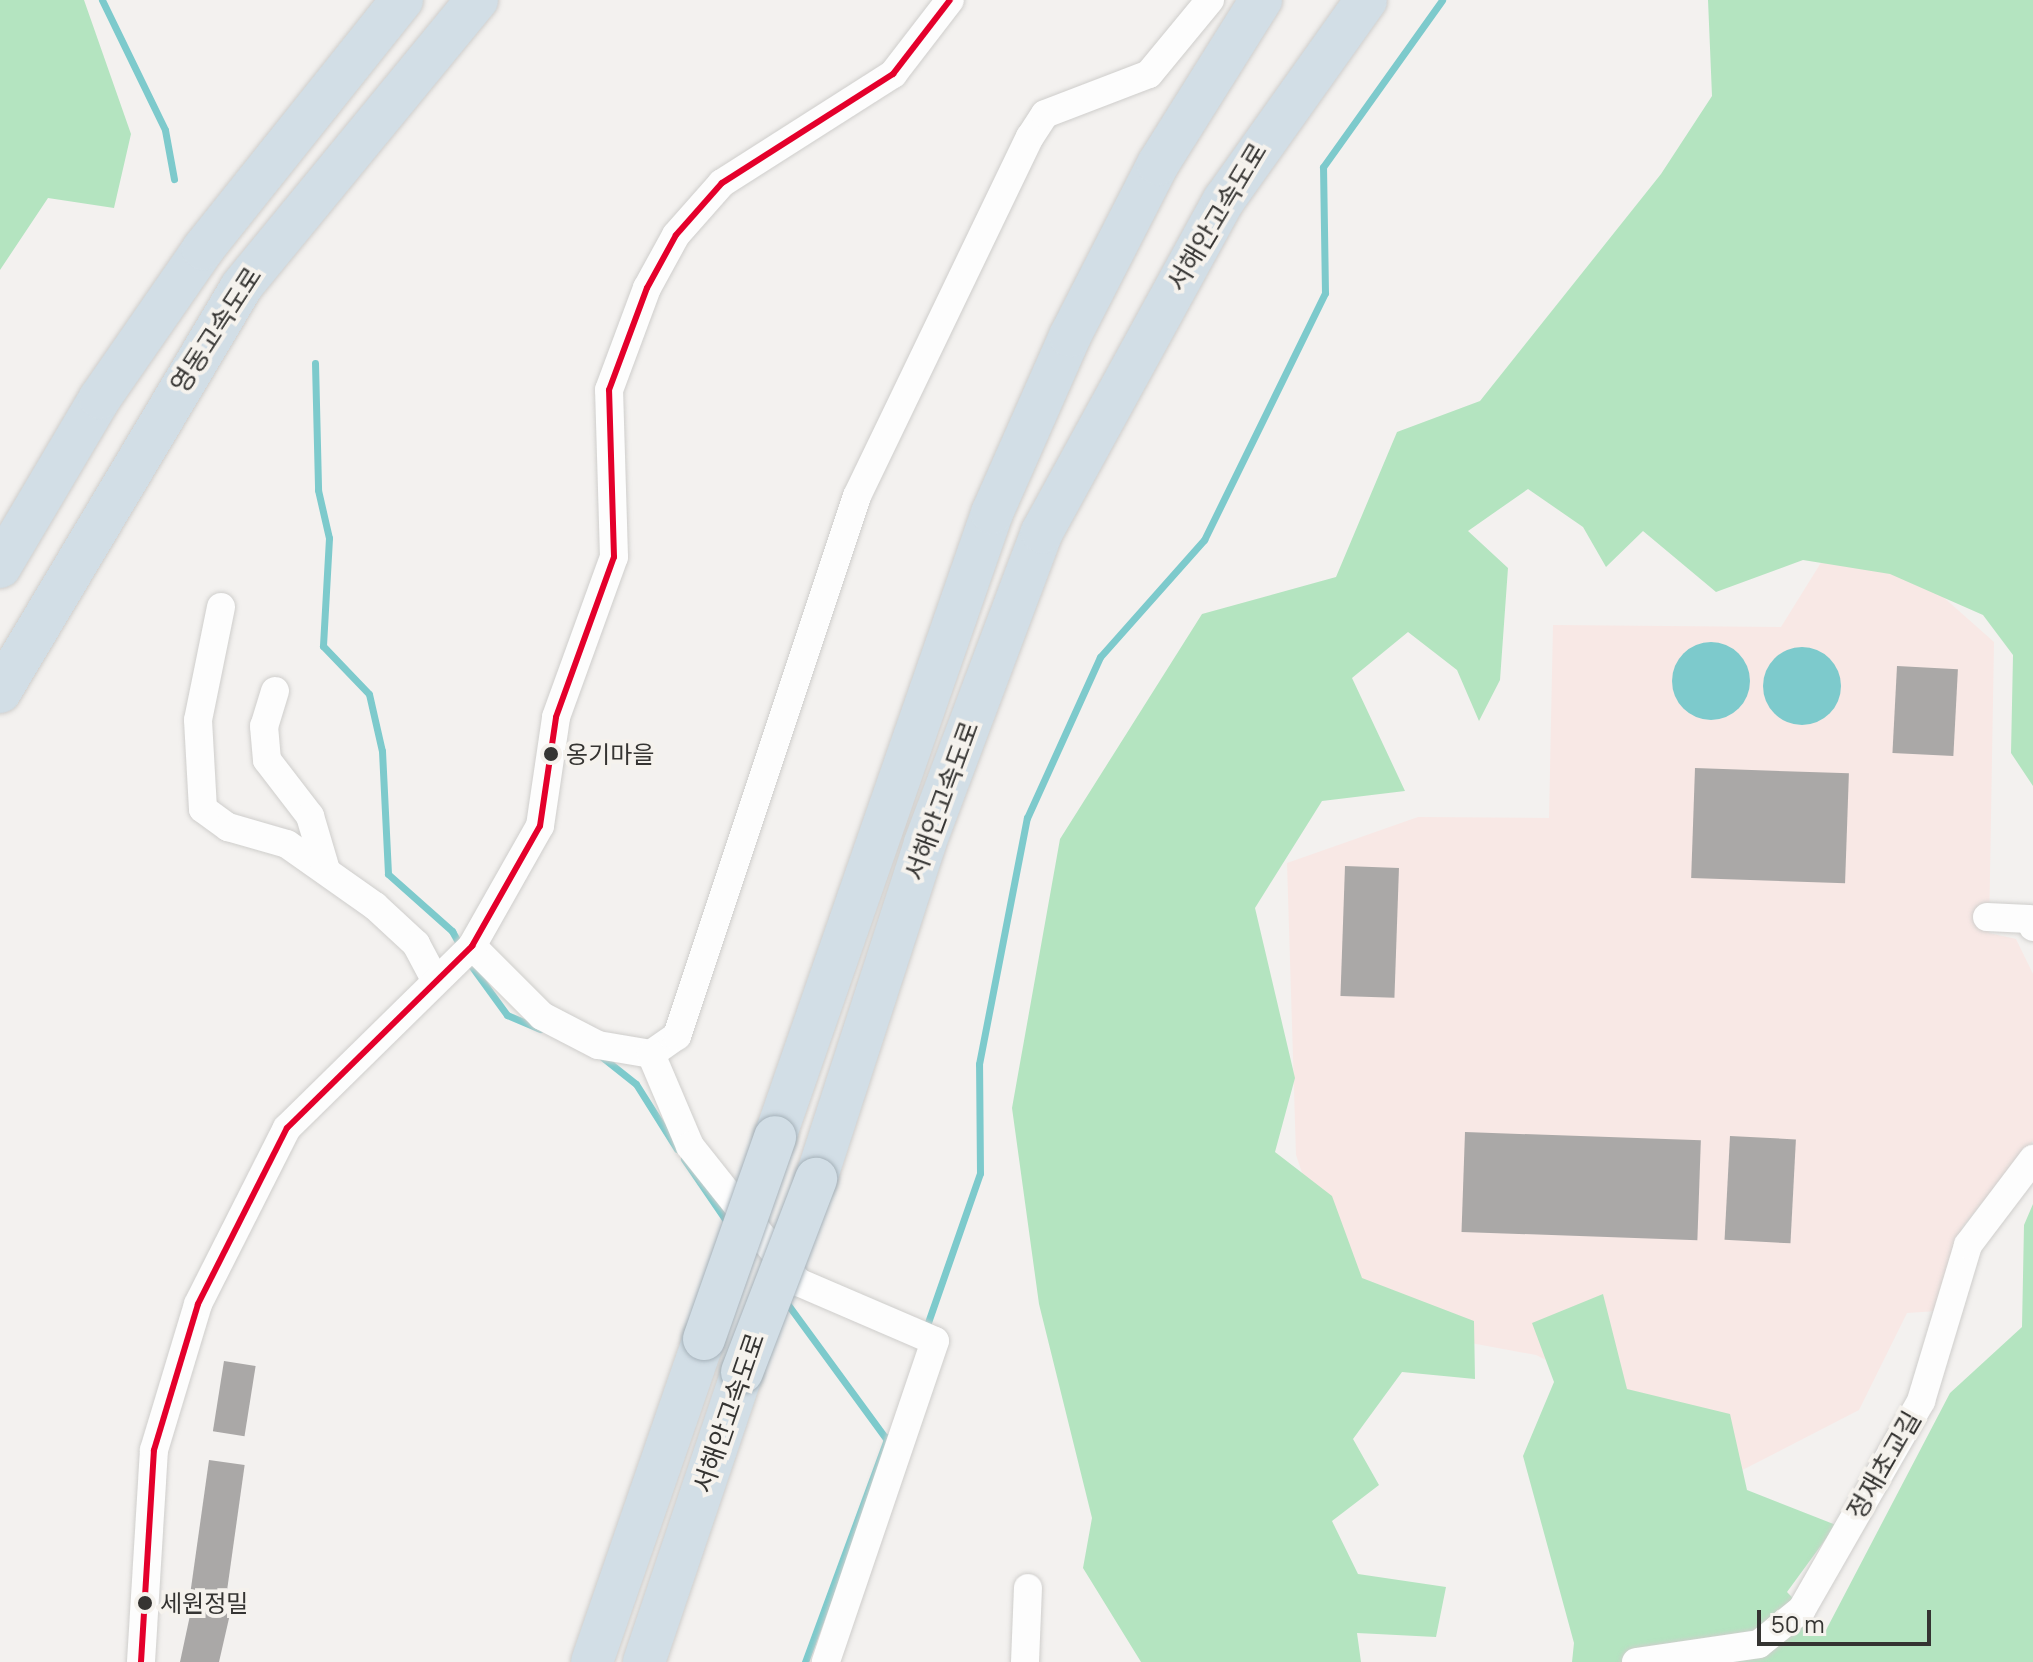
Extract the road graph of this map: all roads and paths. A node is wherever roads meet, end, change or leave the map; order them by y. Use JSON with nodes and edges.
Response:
{"nodes":[{"id":1,"x":402,"y":0,"type":"edge"},
{"id":2,"x":477,"y":0,"type":"edge"},
{"id":3,"x":950,"y":0,"type":"edge"},
{"id":4,"x":1210,"y":0,"type":"edge"},
{"id":5,"x":1261,"y":0,"type":"edge"},
{"id":6,"x":1366,"y":0,"type":"edge"},
{"id":7,"x":0,"y":567,"type":"edge"},
{"id":8,"x":221,"y":607,"type":"dead end"},
{"id":9,"x":275,"y":691,"type":"dead end"},
{"id":10,"x":0,"y":692,"type":"edge"},
{"id":11,"x":326,"y":870,"type":"junction"},
{"id":12,"x":1987,"y":917,"type":"dead end"},
{"id":13,"x":2033,"y":927,"type":"edge"},
{"id":14,"x":472,"y":946,"type":"junction"},
{"id":15,"x":434,"y":978,"type":"junction"},
{"id":16,"x":651,"y":1054,"type":"junction"},
{"id":17,"x":2033,"y":1159,"type":"edge"},
{"id":18,"x":1028,"y":1588,"type":"dead end"},
{"id":19,"x":141,"y":1662,"type":"edge"},
{"id":20,"x":592,"y":1662,"type":"edge"},
{"id":21,"x":644,"y":1662,"type":"edge"},
{"id":22,"x":826,"y":1662,"type":"edge"},
{"id":23,"x":1025,"y":1662,"type":"edge"},
{"id":24,"x":1636,"y":1662,"type":"edge"}],
"edges":[{"from":1,"to":7,"type":"highway","name":"영동고속도로"},
{"from":2,"to":10,"type":"highway","name":"영동고속도로"},
{"from":3,"to":14,"type":"street"},
{"from":4,"to":16,"type":"street"},
{"from":5,"to":20,"type":"highway","name":"서해안고속도로","bridge":true},
{"from":6,"to":21,"type":"highway","name":"서해안고속도로","bridge":true},
{"from":8,"to":11,"type":"street"},
{"from":9,"to":11,"type":"street"},
{"from":11,"to":15,"type":"street"},
{"from":12,"to":13,"type":"street"},
{"from":14,"to":15,"type":"street"},
{"from":14,"to":16,"type":"street"},
{"from":15,"to":19,"type":"street"},
{"from":16,"to":22,"type":"street"},
{"from":17,"to":24,"type":"street","name":"정재초교길"},
{"from":18,"to":23,"type":"street"}]}
